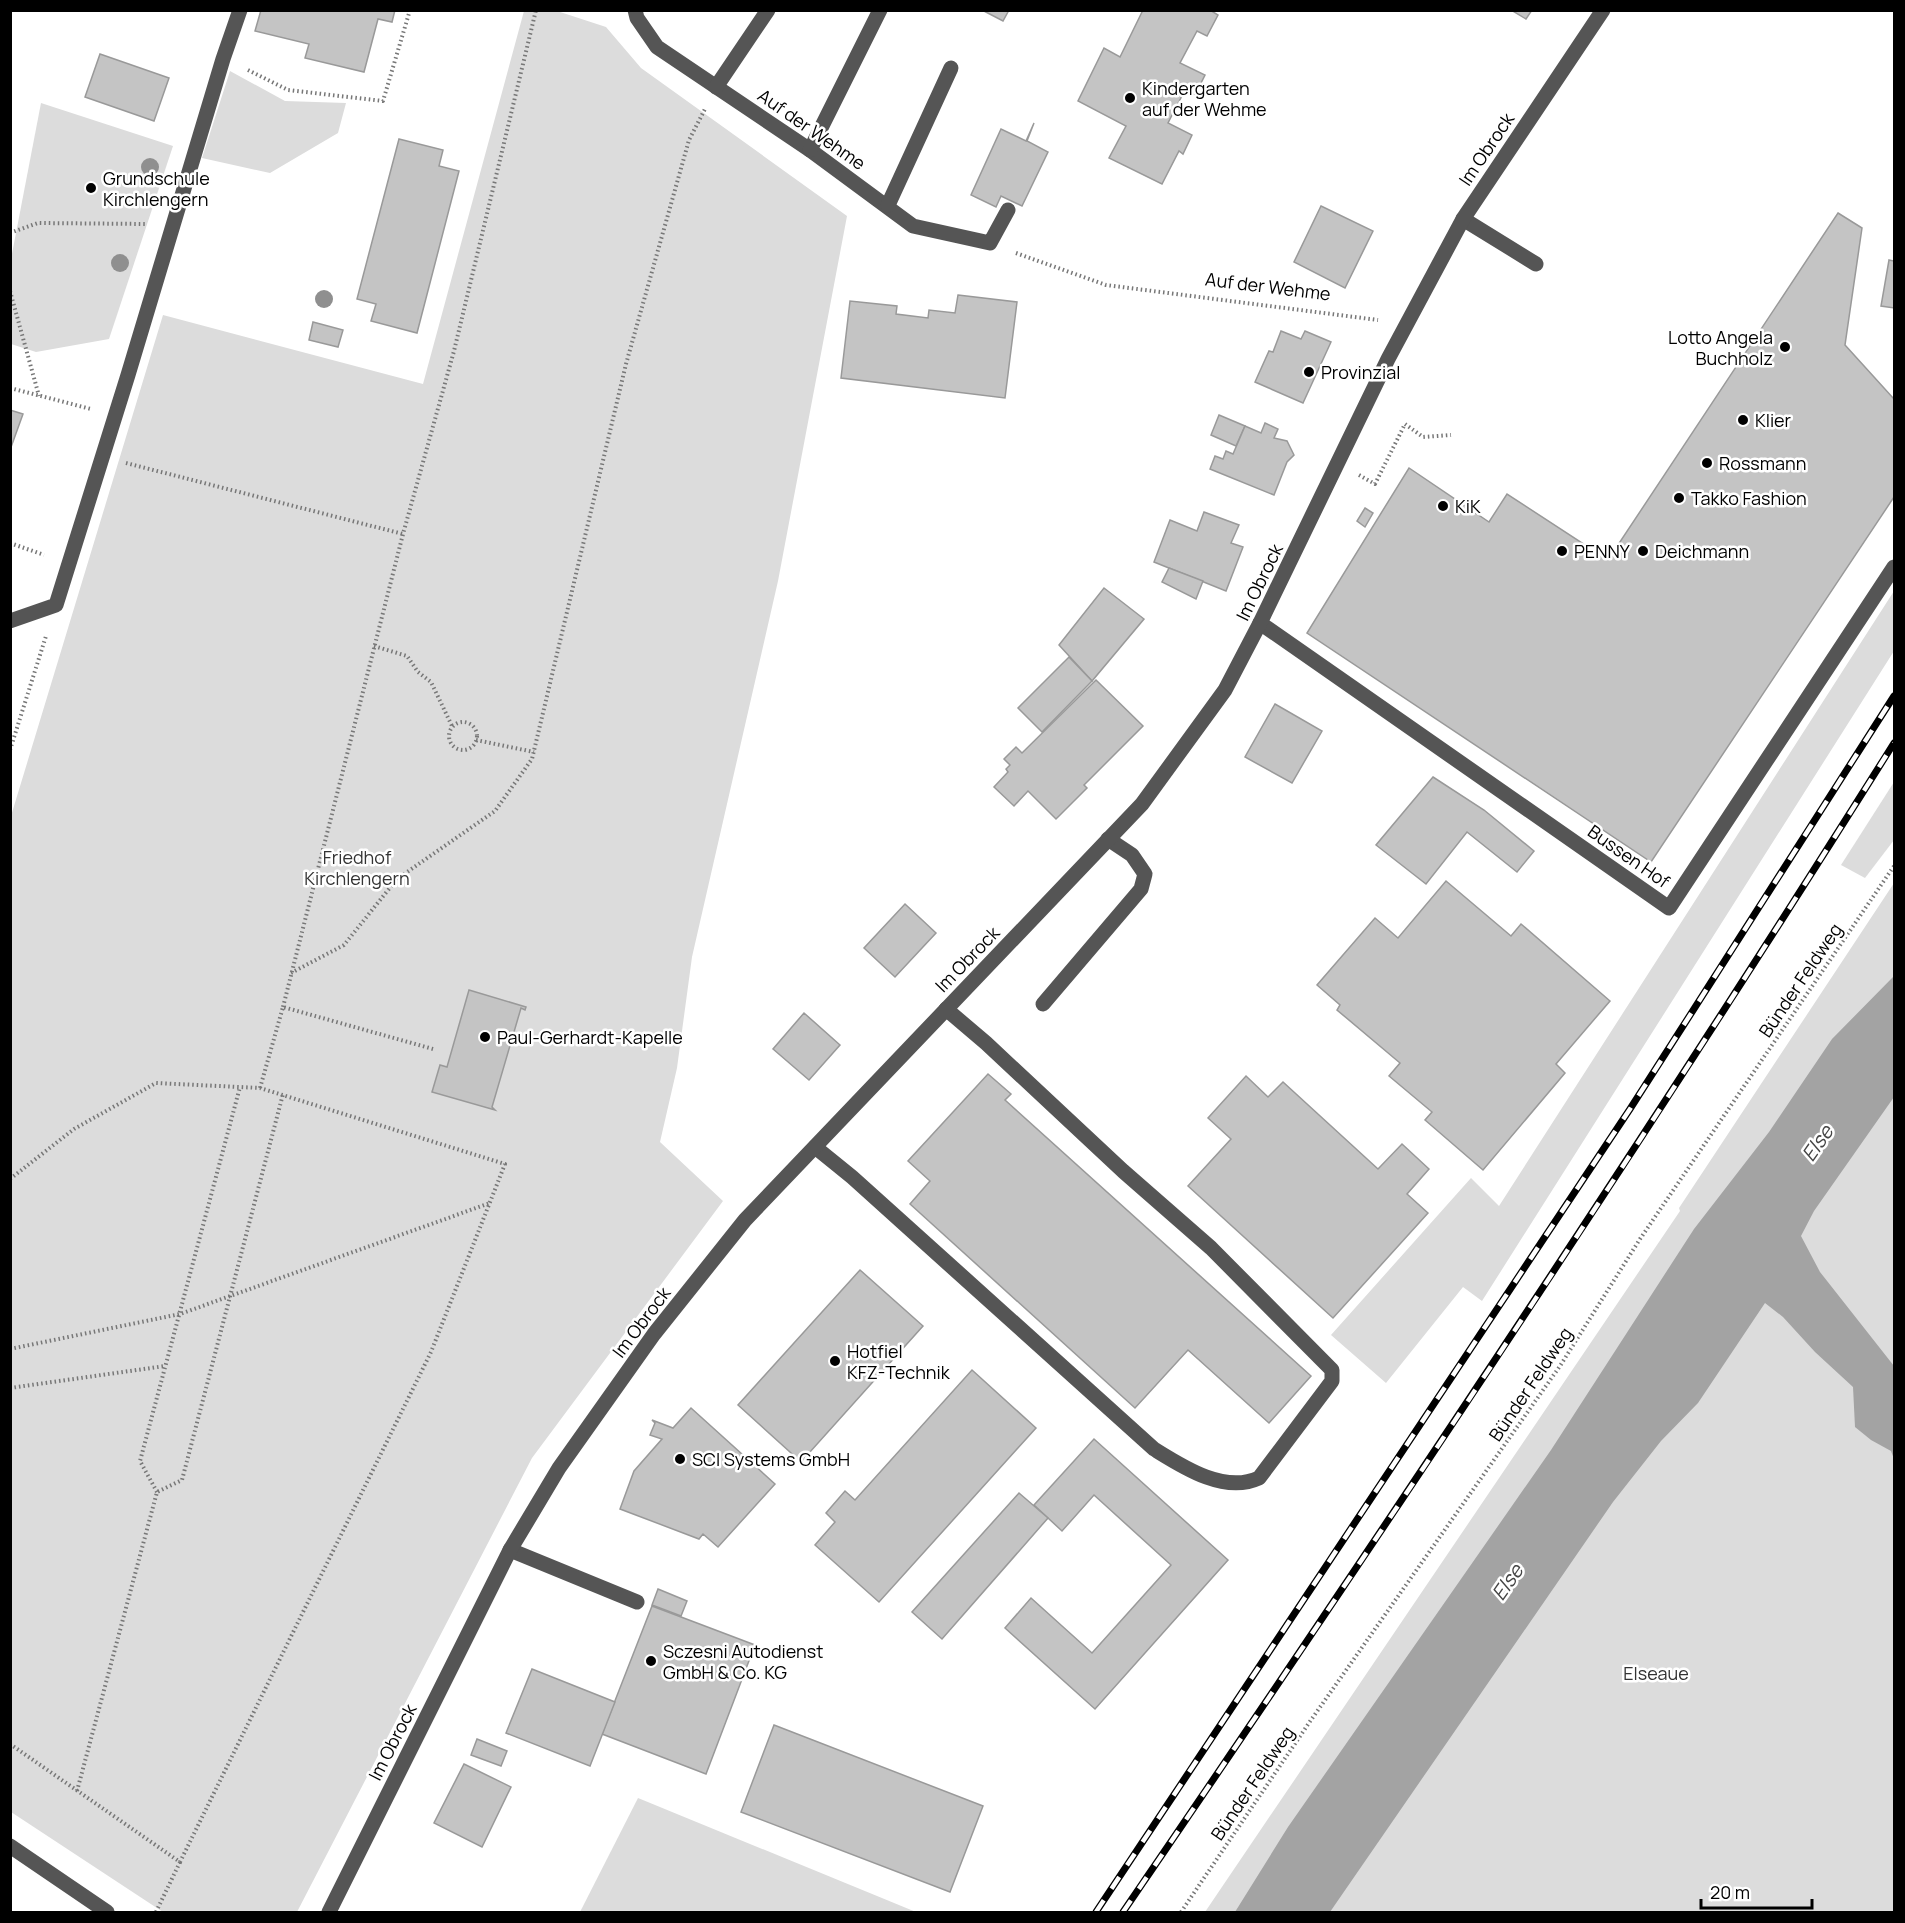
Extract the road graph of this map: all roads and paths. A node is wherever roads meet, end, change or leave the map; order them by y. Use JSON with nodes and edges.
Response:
{"nodes":[{"id":1,"x":240,"y":10,"type":"edge"},
{"id":2,"x":410,"y":10,"type":"edge"},
{"id":3,"x":536,"y":10,"type":"edge"},
{"id":4,"x":635,"y":10,"type":"edge"},
{"id":5,"x":768,"y":10,"type":"edge"},
{"id":6,"x":880,"y":10,"type":"edge"},
{"id":7,"x":1604,"y":10,"type":"edge"},
{"id":8,"x":223,"y":59,"type":"junction"},
{"id":9,"x":951,"y":68,"type":"dead end"},
{"id":10,"x":716,"y":87,"type":"junction"},
{"id":11,"x":810,"y":150,"type":"junction"},
{"id":12,"x":888,"y":206,"type":"junction"},
{"id":13,"x":1008,"y":210,"type":"dead end"},
{"id":14,"x":1463,"y":219,"type":"junction"},
{"id":15,"x":174,"y":224,"type":"junction"},
{"id":16,"x":10,"y":233,"type":"edge"},
{"id":17,"x":990,"y":243,"type":"junction"},
{"id":18,"x":1536,"y":264,"type":"dead end"},
{"id":19,"x":10,"y":291,"type":"edge"},
{"id":20,"x":1401,"y":335,"type":"junction"},
{"id":21,"x":10,"y":388,"type":"edge"},
{"id":22,"x":39,"y":396,"type":"junction"},
{"id":23,"x":116,"y":415,"type":"junction"},
{"id":24,"x":1451,"y":435,"type":"dead end"},
{"id":25,"x":102,"y":456,"type":"junction"},
{"id":26,"x":1338,"y":463,"type":"junction"},
{"id":27,"x":403,"y":534,"type":"junction"},
{"id":28,"x":10,"y":543,"type":"edge"},
{"id":29,"x":69,"y":564,"type":"junction"},
{"id":30,"x":1894,"y":567,"type":"edge"},
{"id":31,"x":56,"y":605,"type":"junction"},
{"id":32,"x":10,"y":621,"type":"edge"},
{"id":33,"x":1260,"y":623,"type":"junction"},
{"id":34,"x":374,"y":646,"type":"junction"},
{"id":35,"x":452,"y":726,"type":"junction"},
{"id":36,"x":476,"y":740,"type":"junction"},
{"id":37,"x":10,"y":750,"type":"edge"},
{"id":38,"x":534,"y":752,"type":"junction"},
{"id":39,"x":1108,"y":839,"type":"junction"},
{"id":40,"x":1894,"y":866,"type":"edge"},
{"id":41,"x":291,"y":973,"type":"junction"},
{"id":42,"x":1043,"y":1004,"type":"dead end"},
{"id":43,"x":283,"y":1007,"type":"junction"},
{"id":44,"x":946,"y":1009,"type":"junction"},
{"id":45,"x":433,"y":1049,"type":"dead end"},
{"id":46,"x":240,"y":1087,"type":"junction"},
{"id":47,"x":260,"y":1088,"type":"junction"},
{"id":48,"x":283,"y":1094,"type":"junction"},
{"id":49,"x":815,"y":1147,"type":"junction"},
{"id":50,"x":10,"y":1179,"type":"edge"},
{"id":51,"x":490,"y":1203,"type":"junction"},
{"id":52,"x":230,"y":1295,"type":"junction"},
{"id":53,"x":180,"y":1314,"type":"junction"},
{"id":54,"x":10,"y":1348,"type":"edge"},
{"id":55,"x":165,"y":1366,"type":"junction"},
{"id":56,"x":10,"y":1388,"type":"edge"},
{"id":57,"x":157,"y":1492,"type":"junction"},
{"id":58,"x":510,"y":1550,"type":"junction"},
{"id":59,"x":637,"y":1602,"type":"dead end"},
{"id":60,"x":10,"y":1744,"type":"edge"},
{"id":61,"x":77,"y":1791,"type":"junction"},
{"id":62,"x":10,"y":1846,"type":"edge"},
{"id":63,"x":180,"y":1862,"type":"junction"},
{"id":64,"x":107,"y":1912,"type":"edge"},
{"id":65,"x":156,"y":1912,"type":"edge"},
{"id":66,"x":329,"y":1912,"type":"edge"},
{"id":67,"x":1181,"y":1912,"type":"edge"}],
"edges":[{"from":1,"to":8,"type":"street"},
{"from":2,"to":8,"type":"path"},
{"from":3,"to":27,"type":"path"},
{"from":4,"to":10,"type":"street","name":"Auf der Wehme"},
{"from":5,"to":10,"type":"street"},
{"from":6,"to":11,"type":"street"},
{"from":7,"to":14,"type":"street","name":"Im Obrock"},
{"from":8,"to":15,"type":"street"},
{"from":9,"to":12,"type":"street"},
{"from":10,"to":11,"type":"street","name":"Auf der Wehme"},
{"from":10,"to":38,"type":"path"},
{"from":11,"to":12,"type":"street","name":"Auf der Wehme"},
{"from":12,"to":17,"type":"street","name":"Auf der Wehme"},
{"from":13,"to":17,"type":"street"},
{"from":14,"to":18,"type":"street"},
{"from":14,"to":20,"type":"street","name":"Im Obrock"},
{"from":15,"to":16,"type":"path"},
{"from":15,"to":23,"type":"street"},
{"from":17,"to":20,"type":"path","name":"Auf der Wehme"},
{"from":19,"to":22,"type":"path"},
{"from":20,"to":26,"type":"street","name":"Im Obrock"},
{"from":21,"to":22,"type":"path"},
{"from":22,"to":23,"type":"path"},
{"from":23,"to":25,"type":"street"},
{"from":24,"to":26,"type":"path"},
{"from":25,"to":27,"type":"path"},
{"from":25,"to":29,"type":"street"},
{"from":26,"to":33,"type":"street","name":"Im Obrock"},
{"from":27,"to":34,"type":"path"},
{"from":28,"to":29,"type":"path"},
{"from":29,"to":31,"type":"street"},
{"from":30,"to":33,"type":"street","name":"Bussen Hof"},
{"from":31,"to":32,"type":"street"},
{"from":31,"to":37,"type":"path"},
{"from":33,"to":39,"type":"street","name":"Im Obrock"},
{"from":34,"to":35,"type":"path"},
{"from":34,"to":41,"type":"path"},
{"from":35,"to":36,"type":"path"},
{"from":35,"to":36,"type":"path"},
{"from":36,"to":38,"type":"path"},
{"from":38,"to":41,"type":"path"},
{"from":39,"to":42,"type":"street"},
{"from":39,"to":44,"type":"street","name":"Im Obrock"},
{"from":40,"to":67,"type":"path","name":"Bünder Feldweg"},
{"from":41,"to":43,"type":"path"},
{"from":43,"to":45,"type":"path"},
{"from":43,"to":47,"type":"path"},
{"from":44,"to":49,"type":"street","name":"Im Obrock"},
{"from":44,"to":49,"type":"street"},
{"from":46,"to":47,"type":"path"},
{"from":46,"to":50,"type":"path"},
{"from":46,"to":53,"type":"path"},
{"from":47,"to":48,"type":"path"},
{"from":48,"to":51,"type":"path"},
{"from":48,"to":52,"type":"path"},
{"from":49,"to":58,"type":"street","name":"Im Obrock"},
{"from":51,"to":52,"type":"path"},
{"from":51,"to":63,"type":"path"},
{"from":52,"to":53,"type":"path"},
{"from":52,"to":57,"type":"path"},
{"from":53,"to":54,"type":"path"},
{"from":53,"to":55,"type":"path"},
{"from":55,"to":56,"type":"path"},
{"from":55,"to":57,"type":"path"},
{"from":57,"to":61,"type":"path"},
{"from":58,"to":59,"type":"street"},
{"from":58,"to":66,"type":"street","name":"Im Obrock"},
{"from":60,"to":61,"type":"path"},
{"from":61,"to":63,"type":"path"},
{"from":62,"to":64,"type":"street"},
{"from":63,"to":65,"type":"path"}]}
